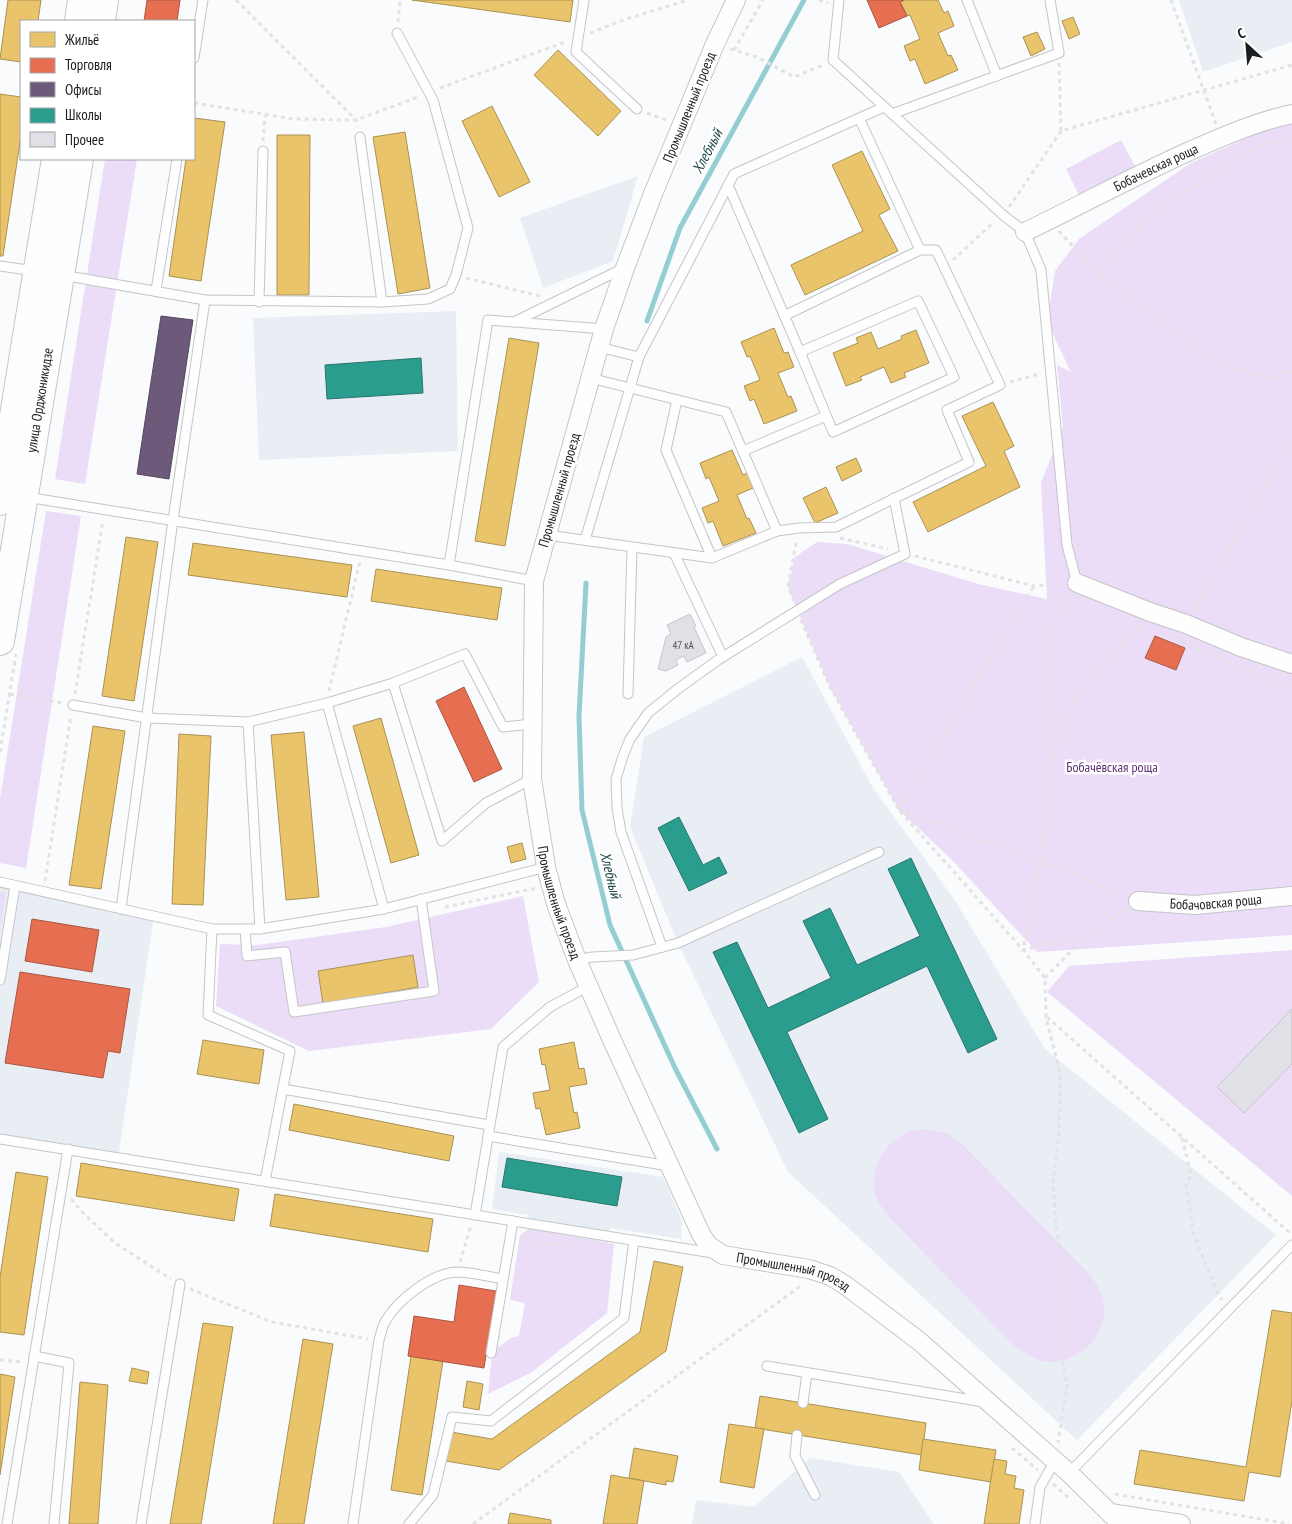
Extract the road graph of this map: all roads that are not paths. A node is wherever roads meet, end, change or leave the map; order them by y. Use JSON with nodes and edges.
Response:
{"nodes":[{"id":1,"x":82,"y":0,"type":"edge"},
{"id":2,"x":104,"y":0,"type":"edge"},
{"id":3,"x":203,"y":0,"type":"edge"},
{"id":4,"x":584,"y":0,"type":"edge"},
{"id":5,"x":736,"y":0,"type":"edge"},
{"id":6,"x":839,"y":0,"type":"edge"},
{"id":7,"x":967,"y":0,"type":"edge"},
{"id":8,"x":1051,"y":0,"type":"edge"},
{"id":9,"x":79,"y":20,"type":"edge"},
{"id":10,"x":101,"y":20,"type":"edge"},
{"id":11,"x":397,"y":33,"type":"road end"},
{"id":12,"x":195,"y":52,"type":"edge"},
{"id":13,"x":996,"y":76,"type":"junction"},
{"id":14,"x":884,"y":107,"type":"junction"},
{"id":15,"x":636,"y":109,"type":"road end"},
{"id":16,"x":892,"y":114,"type":"junction"},
{"id":17,"x":1292,"y":114,"type":"edge"},
{"id":18,"x":859,"y":118,"type":"junction"},
{"id":19,"x":360,"y":137,"type":"dead end"},
{"id":20,"x":262,"y":151,"type":"road end"},
{"id":21,"x":56,"y":160,"type":"edge"},
{"id":22,"x":78,"y":160,"type":"edge"},
{"id":23,"x":178,"y":160,"type":"edge"},
{"id":24,"x":728,"y":186,"type":"junction"},
{"id":25,"x":1025,"y":232,"type":"junction"},
{"id":26,"x":920,"y":250,"type":"junction"},
{"id":27,"x":0,"y":266,"type":"edge"},
{"id":28,"x":625,"y":268,"type":"junction"},
{"id":29,"x":49,"y":273,"type":"junction"},
{"id":30,"x":156,"y":290,"type":"junction"},
{"id":31,"x":205,"y":300,"type":"junction"},
{"id":32,"x":259,"y":302,"type":"junction"},
{"id":33,"x":382,"y":302,"type":"junction"},
{"id":34,"x":784,"y":316,"type":"junction"},
{"id":35,"x":514,"y":322,"type":"junction"},
{"id":36,"x":604,"y":329,"type":"junction"},
{"id":37,"x":599,"y":347,"type":"junction"},
{"id":38,"x":800,"y":352,"type":"junction"},
{"id":39,"x":639,"y":357,"type":"junction"},
{"id":40,"x":590,"y":378,"type":"junction"},
{"id":41,"x":630,"y":388,"type":"junction"},
{"id":42,"x":677,"y":400,"type":"junction"},
{"id":43,"x":826,"y":416,"type":"junction"},
{"id":44,"x":743,"y":451,"type":"junction"},
{"id":45,"x":7,"y":492,"type":"edge"},
{"id":46,"x":894,"y":498,"type":"junction"},
{"id":47,"x":173,"y":520,"type":"junction"},
{"id":48,"x":777,"y":531,"type":"junction"},
{"id":49,"x":547,"y":535,"type":"junction"},
{"id":50,"x":585,"y":540,"type":"junction"},
{"id":51,"x":632,"y":547,"type":"junction"},
{"id":52,"x":674,"y":553,"type":"junction"},
{"id":53,"x":712,"y":558,"type":"junction"},
{"id":54,"x":449,"y":565,"type":"junction"},
{"id":55,"x":534,"y":581,"type":"junction"},
{"id":56,"x":1078,"y":583,"type":"joint"},
{"id":57,"x":0,"y":641,"type":"edge"},
{"id":58,"x":723,"y":657,"type":"junction"},
{"id":59,"x":1292,"y":664,"type":"edge"},
{"id":60,"x":393,"y":683,"type":"junction"},
{"id":61,"x":628,"y":694,"type":"dead end"},
{"id":62,"x":326,"y":703,"type":"junction"},
{"id":63,"x":73,"y":705,"type":"road end"},
{"id":64,"x":147,"y":718,"type":"junction"},
{"id":65,"x":248,"y":722,"type":"junction"},
{"id":66,"x":532,"y":724,"type":"junction"},
{"id":67,"x":532,"y":779,"type":"junction"},
{"id":68,"x":879,"y":852,"type":"dead end"},
{"id":69,"x":546,"y":867,"type":"junction"},
{"id":70,"x":0,"y":882,"type":"edge"},
{"id":71,"x":15,"y":886,"type":"junction"},
{"id":72,"x":1292,"y":896,"type":"edge"},
{"id":73,"x":421,"y":899,"type":"junction"},
{"id":74,"x":1138,"y":901,"type":"road end"},
{"id":75,"x":121,"y":909,"type":"junction"},
{"id":76,"x":384,"y":909,"type":"junction"},
{"id":77,"x":212,"y":929,"type":"junction"},
{"id":78,"x":245,"y":929,"type":"junction"},
{"id":79,"x":260,"y":929,"type":"junction"},
{"id":80,"x":662,"y":947,"type":"junction"},
{"id":81,"x":577,"y":960,"type":"junction"},
{"id":82,"x":0,"y":980,"type":"edge"},
{"id":83,"x":589,"y":986,"type":"junction"},
{"id":84,"x":283,"y":1089,"type":"junction"},
{"id":85,"x":490,"y":1125,"type":"junction"},
{"id":86,"x":488,"y":1136,"type":"junction"},
{"id":87,"x":0,"y":1139,"type":"edge"},
{"id":88,"x":68,"y":1149,"type":"junction"},
{"id":89,"x":670,"y":1166,"type":"junction"},
{"id":90,"x":265,"y":1181,"type":"junction"},
{"id":91,"x":475,"y":1215,"type":"junction"},
{"id":92,"x":513,"y":1221,"type":"junction"},
{"id":93,"x":634,"y":1240,"type":"junction"},
{"id":94,"x":1292,"y":1245,"type":"edge"},
{"id":95,"x":723,"y":1255,"type":"junction"},
{"id":96,"x":503,"y":1279,"type":"junction"},
{"id":97,"x":180,"y":1284,"type":"road end"},
{"id":98,"x":491,"y":1352,"type":"dead end"},
{"id":99,"x":33,"y":1360,"type":"junction"},
{"id":100,"x":767,"y":1366,"type":"dead end"},
{"id":101,"x":807,"y":1373,"type":"junction"},
{"id":102,"x":987,"y":1402,"type":"junction"},
{"id":103,"x":803,"y":1403,"type":"dead end"},
{"id":104,"x":798,"y":1435,"type":"dead end"},
{"id":105,"x":1056,"y":1461,"type":"junction"},
{"id":106,"x":1069,"y":1473,"type":"junction"},
{"id":107,"x":815,"y":1495,"type":"dead end"},
{"id":108,"x":1115,"y":1519,"type":"edge"},
{"id":109,"x":7,"y":1524,"type":"edge"},
{"id":110,"x":54,"y":1524,"type":"edge"},
{"id":111,"x":142,"y":1524,"type":"edge"},
{"id":112,"x":353,"y":1524,"type":"edge"},
{"id":113,"x":409,"y":1524,"type":"edge"},
{"id":114,"x":1035,"y":1524,"type":"edge"},
{"id":115,"x":1181,"y":1524,"type":"edge"}],
"edges":[{"from":1,"to":9,"type":"main road"},
{"from":2,"to":10,"type":"main road"},
{"from":3,"to":12,"type":"lane"},
{"from":4,"to":15,"type":"lane"},
{"from":5,"to":28,"type":"street","name":"Промышленный проезд"},
{"from":6,"to":14,"type":"lane"},
{"from":7,"to":13,"type":"lane"},
{"from":8,"to":13,"type":"lane"},
{"from":11,"to":33,"type":"lane"},
{"from":13,"to":16,"type":"lane"},
{"from":14,"to":16,"type":"lane"},
{"from":14,"to":18,"type":"lane"},
{"from":16,"to":25,"type":"lane"},
{"from":17,"to":25,"type":"street","name":"Бобачевская роща"},
{"from":18,"to":24,"type":"lane"},
{"from":18,"to":26,"type":"lane"},
{"from":19,"to":33,"type":"lane"},
{"from":20,"to":32,"type":"lane"},
{"from":21,"to":29,"type":"main road","name":"улица Орджоникидзе"},
{"from":22,"to":29,"type":"main road","name":"улица Орджоникидзе"},
{"from":23,"to":30,"type":"lane"},
{"from":24,"to":34,"type":"lane"},
{"from":24,"to":39,"type":"lane"},
{"from":25,"to":56,"type":"lane"},
{"from":26,"to":34,"type":"lane"},
{"from":26,"to":46,"type":"lane"},
{"from":27,"to":29,"type":"lane"},
{"from":28,"to":35,"type":"lane"},
{"from":28,"to":36,"type":"street","name":"Промышленный проезд"},
{"from":29,"to":30,"type":"lane"},
{"from":29,"to":45,"type":"main road","name":"улица Орджоникидзе"},
{"from":30,"to":31,"type":"lane"},
{"from":31,"to":32,"type":"lane"},
{"from":31,"to":47,"type":"lane"},
{"from":32,"to":33,"type":"lane"},
{"from":34,"to":38,"type":"lane"},
{"from":35,"to":36,"type":"lane"},
{"from":35,"to":54,"type":"lane"},
{"from":36,"to":37,"type":"street","name":"Промышленный проезд"},
{"from":37,"to":39,"type":"lane"},
{"from":37,"to":40,"type":"street","name":"Промышленный проезд"},
{"from":38,"to":43,"type":"lane"},
{"from":38,"to":43,"type":"lane"},
{"from":39,"to":41,"type":"lane"},
{"from":40,"to":41,"type":"lane"},
{"from":40,"to":49,"type":"street","name":"Промышленный проезд"},
{"from":41,"to":42,"type":"lane"},
{"from":41,"to":50,"type":"lane"},
{"from":42,"to":44,"type":"lane"},
{"from":42,"to":53,"type":"lane"},
{"from":43,"to":44,"type":"lane"},
{"from":44,"to":48,"type":"lane"},
{"from":45,"to":47,"type":"lane"},
{"from":45,"to":57,"type":"main road","name":"улица Орджоникидзе"},
{"from":46,"to":48,"type":"lane"},
{"from":46,"to":58,"type":"lane"},
{"from":47,"to":54,"type":"lane"},
{"from":47,"to":64,"type":"lane"},
{"from":48,"to":53,"type":"lane"},
{"from":49,"to":50,"type":"lane"},
{"from":49,"to":55,"type":"street","name":"Промышленный проезд"},
{"from":50,"to":51,"type":"lane"},
{"from":51,"to":52,"type":"lane"},
{"from":51,"to":61,"type":"lane"},
{"from":52,"to":53,"type":"lane"},
{"from":52,"to":58,"type":"lane"},
{"from":54,"to":55,"type":"lane"},
{"from":55,"to":66,"type":"street","name":"Промышленный проезд"},
{"from":56,"to":59,"type":"street"},
{"from":58,"to":80,"type":"lane"},
{"from":60,"to":62,"type":"lane"},
{"from":60,"to":66,"type":"lane"},
{"from":60,"to":67,"type":"lane"},
{"from":62,"to":65,"type":"lane"},
{"from":62,"to":76,"type":"lane"},
{"from":63,"to":64,"type":"lane"},
{"from":64,"to":65,"type":"lane"},
{"from":64,"to":75,"type":"lane"},
{"from":65,"to":79,"type":"lane"},
{"from":66,"to":67,"type":"street","name":"Промышленный проезд"},
{"from":67,"to":69,"type":"street","name":"Промышленный проезд"},
{"from":68,"to":80,"type":"lane"},
{"from":69,"to":73,"type":"lane"},
{"from":69,"to":81,"type":"street","name":"Промышленный проезд"},
{"from":70,"to":71,"type":"lane"},
{"from":71,"to":75,"type":"lane"},
{"from":71,"to":82,"type":"lane"},
{"from":72,"to":74,"type":"street","name":"Бобачовская роща"},
{"from":73,"to":76,"type":"lane"},
{"from":73,"to":78,"type":"lane"},
{"from":75,"to":77,"type":"lane"},
{"from":76,"to":79,"type":"lane"},
{"from":77,"to":78,"type":"lane"},
{"from":77,"to":84,"type":"lane"},
{"from":78,"to":79,"type":"lane"},
{"from":80,"to":81,"type":"lane"},
{"from":81,"to":83,"type":"street","name":"Промышленный проезд"},
{"from":83,"to":85,"type":"lane"},
{"from":83,"to":89,"type":"street","name":"Промышленный проезд"},
{"from":84,"to":85,"type":"lane"},
{"from":84,"to":90,"type":"lane"},
{"from":85,"to":86,"type":"lane"},
{"from":86,"to":89,"type":"lane"},
{"from":86,"to":91,"type":"lane"},
{"from":87,"to":88,"type":"lane"},
{"from":88,"to":90,"type":"lane"},
{"from":88,"to":99,"type":"lane"},
{"from":89,"to":95,"type":"street","name":"Промышленный проезд"},
{"from":90,"to":91,"type":"lane"},
{"from":91,"to":92,"type":"lane"},
{"from":92,"to":93,"type":"lane"},
{"from":92,"to":96,"type":"lane"},
{"from":93,"to":95,"type":"lane"},
{"from":93,"to":113,"type":"lane"},
{"from":94,"to":106,"type":"lane"},
{"from":95,"to":102,"type":"street","name":"Промышленный проезд"},
{"from":96,"to":98,"type":"lane"},
{"from":96,"to":112,"type":"lane"},
{"from":97,"to":111,"type":"lane"},
{"from":99,"to":109,"type":"lane"},
{"from":99,"to":110,"type":"lane"},
{"from":100,"to":101,"type":"lane"},
{"from":101,"to":102,"type":"lane"},
{"from":101,"to":103,"type":"lane"},
{"from":102,"to":105,"type":"street","name":"Промышленный проезд"},
{"from":104,"to":107,"type":"lane"},
{"from":105,"to":106,"type":"street","name":"Промышленный проезд"},
{"from":105,"to":114,"type":"lane"},
{"from":106,"to":108,"type":"street","name":"Промышленный проезд"},
{"from":108,"to":115,"type":"street","name":"Промышленный проезд"}]}
